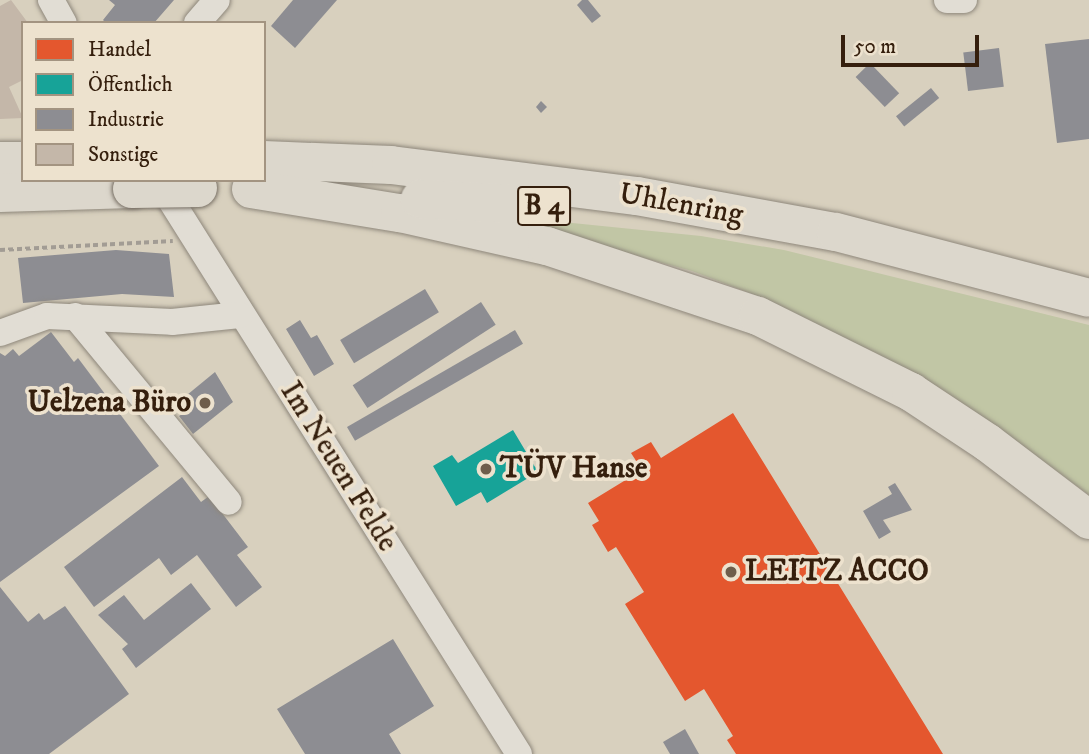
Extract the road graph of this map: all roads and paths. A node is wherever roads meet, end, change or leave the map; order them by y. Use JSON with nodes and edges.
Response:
{"nodes":[{"id":1,"x":51,"y":0,"type":"edge"},
{"id":2,"x":217,"y":0,"type":"edge"},
{"id":3,"x":947,"y":0,"type":"edge"},
{"id":4,"x":964,"y":0,"type":"edge"},
{"id":5,"x":63,"y":21,"type":"edge"},
{"id":6,"x":199,"y":21,"type":"edge"},
{"id":7,"x":21,"y":161,"type":"edge"},
{"id":8,"x":0,"y":162,"type":"edge"},
{"id":9,"x":266,"y":176,"type":"edge"},
{"id":10,"x":266,"y":177,"type":"edge"},
{"id":11,"x":225,"y":182,"type":"edge"},
{"id":12,"x":145,"y":185,"type":"edge"},
{"id":13,"x":0,"y":193,"type":"edge"},
{"id":14,"x":198,"y":249,"type":"junction"},
{"id":15,"x":0,"y":250,"type":"edge"},
{"id":16,"x":1089,"y":298,"type":"edge"},
{"id":17,"x":240,"y":315,"type":"junction"},
{"id":18,"x":75,"y":316,"type":"junction"},
{"id":19,"x":0,"y":333,"type":"edge"},
{"id":20,"x":229,"y":502,"type":"dead end"},
{"id":21,"x":1089,"y":520,"type":"edge"},
{"id":22,"x":519,"y":754,"type":"edge"}],
"edges":[{"from":1,"to":5,"type":"street"},
{"from":2,"to":6,"type":"street"},
{"from":3,"to":4,"type":"street"},
{"from":7,"to":8,"type":"highway"},
{"from":9,"to":16,"type":"highway","number":"B 4"},
{"from":10,"to":21,"type":"highway"},
{"from":11,"to":12,"type":"highway","number":"B 4","bridge":true},
{"from":12,"to":13,"type":"highway","number":"B 4"},
{"from":12,"to":14,"type":"street","name":"Im Neuen Felde"},
{"from":14,"to":15,"type":"path"},
{"from":14,"to":17,"type":"street","name":"Im Neuen Felde"},
{"from":17,"to":18,"type":"street"},
{"from":17,"to":22,"type":"street","name":"Im Neuen Felde"},
{"from":18,"to":19,"type":"street"},
{"from":18,"to":20,"type":"street"}]}
